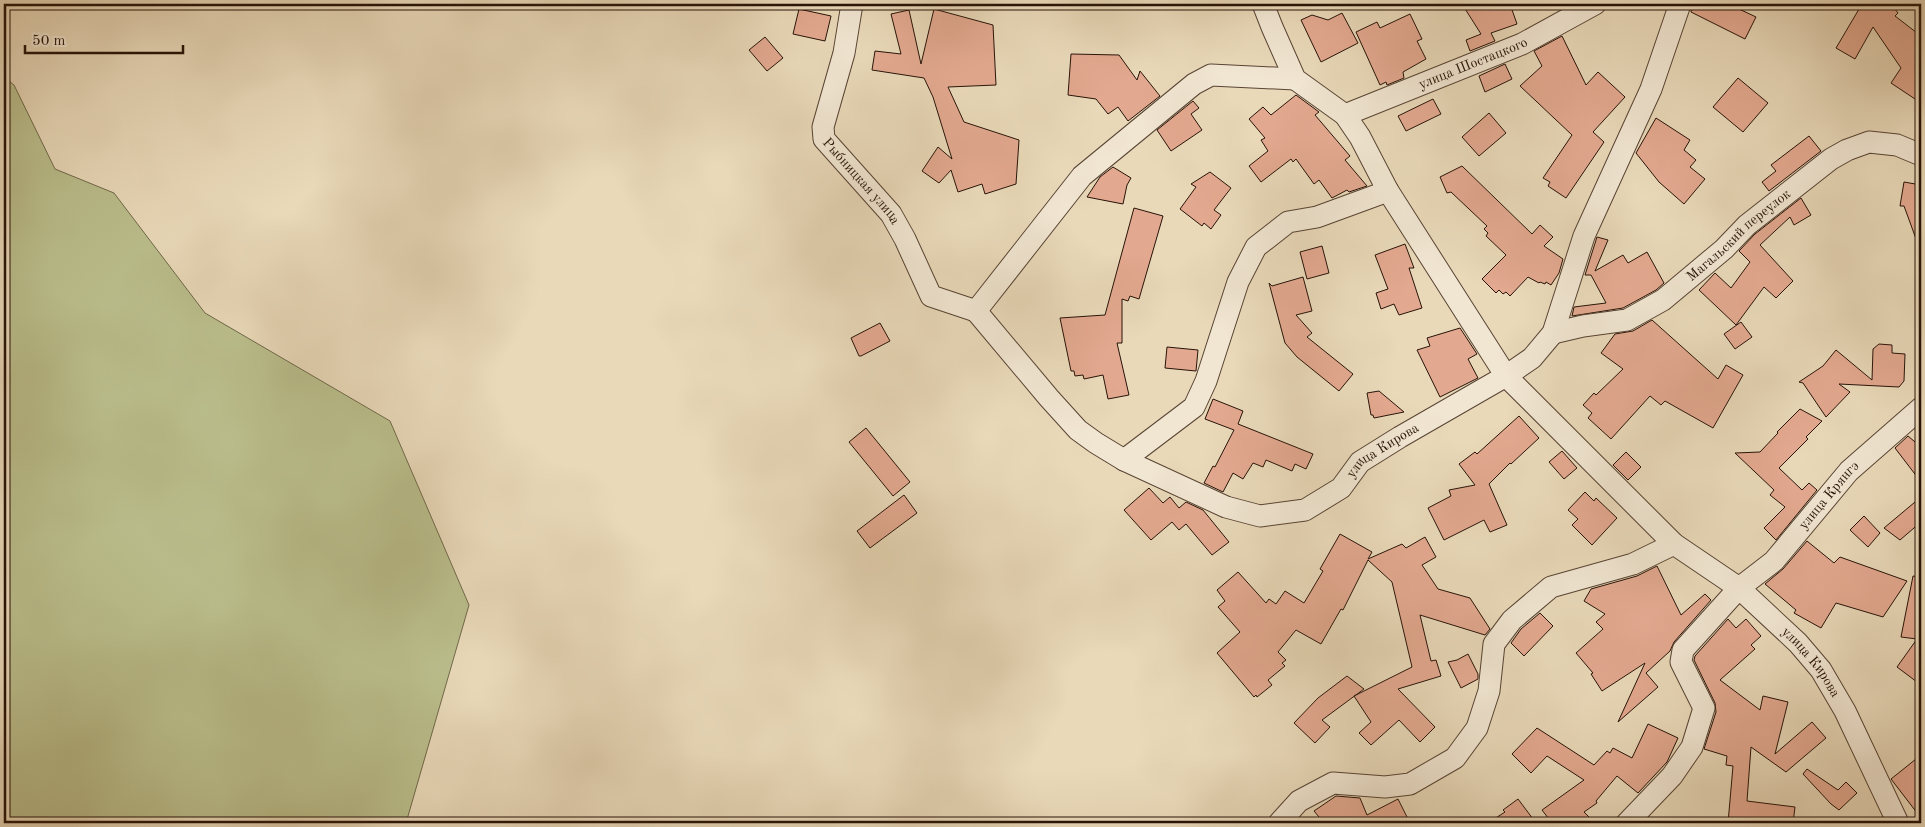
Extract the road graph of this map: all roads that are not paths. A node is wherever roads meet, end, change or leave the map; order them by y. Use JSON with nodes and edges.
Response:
{"nodes":[{"id":1,"x":852,"y":4,"type":"edge"},
{"id":2,"x":1263,"y":4,"type":"edge"},
{"id":3,"x":1595,"y":4,"type":"edge"},
{"id":4,"x":1680,"y":4,"type":"edge"},
{"id":5,"x":1295,"y":79,"type":"junction"},
{"id":6,"x":1345,"y":115,"type":"junction"},
{"id":7,"x":1921,"y":155,"type":"edge"},
{"id":8,"x":1388,"y":190,"type":"junction"},
{"id":9,"x":976,"y":311,"type":"junction"},
{"id":10,"x":1553,"y":333,"type":"junction"},
{"id":11,"x":1506,"y":376,"type":"junction"},
{"id":12,"x":1921,"y":408,"type":"edge"},
{"id":13,"x":1124,"y":460,"type":"junction"},
{"id":14,"x":1674,"y":544,"type":"junction"},
{"id":15,"x":1740,"y":588,"type":"junction"},
{"id":16,"x":1279,"y":823,"type":"edge"},
{"id":17,"x":1627,"y":823,"type":"edge"},
{"id":18,"x":1898,"y":823,"type":"edge"}],
"edges":[{"from":1,"to":9,"type":"street","name":"Рыбницкая улица"},
{"from":2,"to":5,"type":"street"},
{"from":3,"to":6,"type":"street","name":"улица Шостацкого"},
{"from":4,"to":10,"type":"street"},
{"from":5,"to":6,"type":"street"},
{"from":5,"to":9,"type":"street"},
{"from":6,"to":8,"type":"street"},
{"from":7,"to":10,"type":"street","name":"Магальский переулок"},
{"from":8,"to":11,"type":"street"},
{"from":8,"to":13,"type":"street"},
{"from":9,"to":13,"type":"street","name":"улица Кирова"},
{"from":10,"to":11,"type":"street"},
{"from":11,"to":13,"type":"street","name":"улица Кирова"},
{"from":11,"to":14,"type":"street","name":"улица Кирова"},
{"from":12,"to":15,"type":"street","name":"улица Крянгэ"},
{"from":14,"to":15,"type":"street","name":"улица Кирова"},
{"from":14,"to":16,"type":"street"},
{"from":15,"to":17,"type":"street","name":"улица Крянгэ"},
{"from":15,"to":18,"type":"street","name":"улица Кирова"}]}
